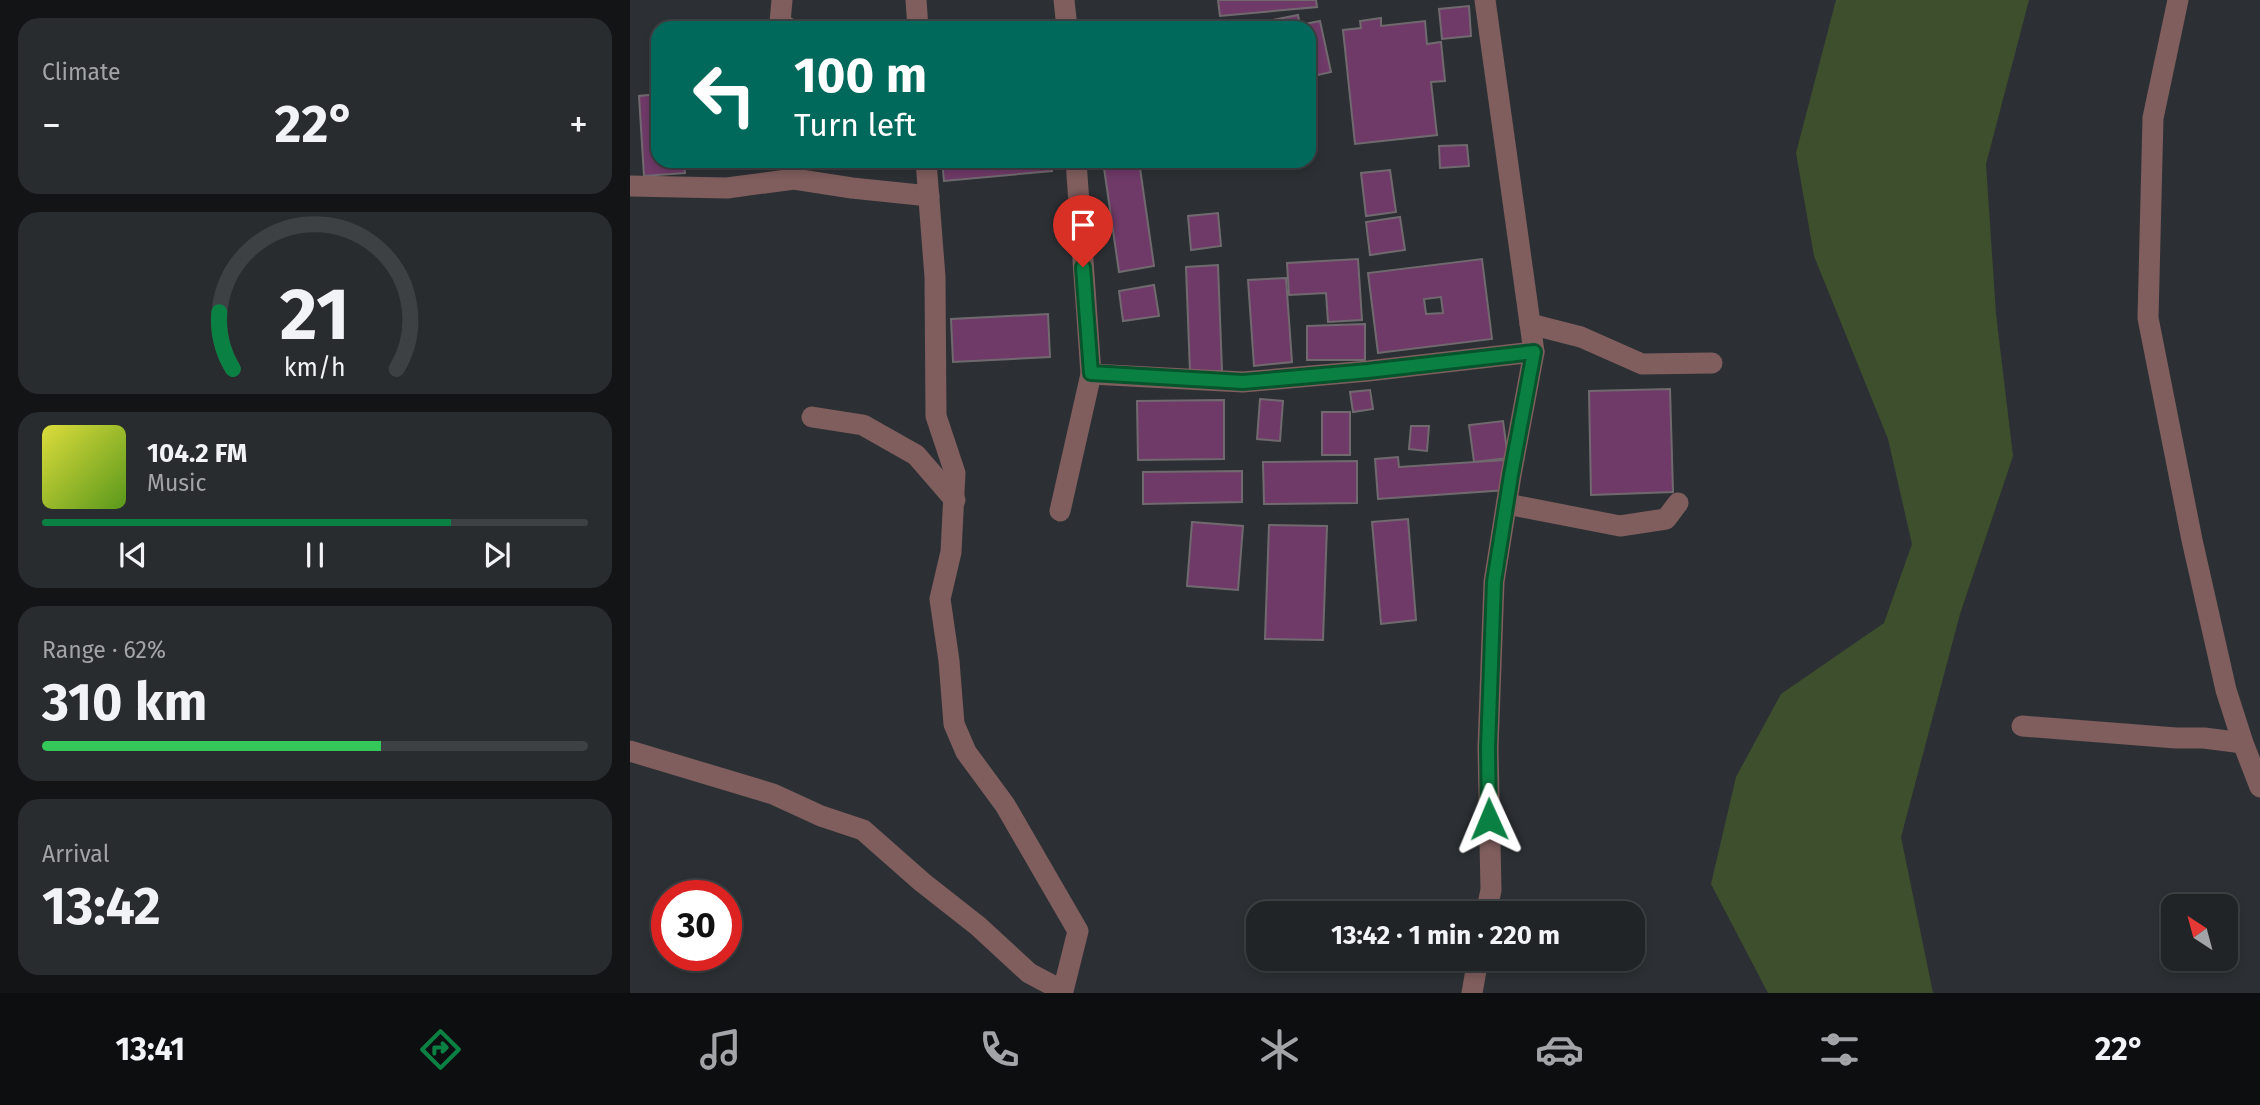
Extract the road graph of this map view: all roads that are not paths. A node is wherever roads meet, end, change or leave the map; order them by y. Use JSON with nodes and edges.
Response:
{"nodes":[{"id":1,"x":782,"y":0,"type":"edge"},
{"id":2,"x":916,"y":0,"type":"edge"},
{"id":3,"x":1064,"y":0,"type":"edge"},
{"id":4,"x":1485,"y":0,"type":"edge"},
{"id":5,"x":2178,"y":0,"type":"edge"},
{"id":6,"x":780,"y":21,"type":"edge"},
{"id":7,"x":918,"y":21,"type":"edge"},
{"id":8,"x":1069,"y":21,"type":"edge"},
{"id":9,"x":927,"y":168,"type":"edge"},
{"id":10,"x":1076,"y":168,"type":"edge"},
{"id":11,"x":630,"y":186,"type":"edge"},
{"id":12,"x":929,"y":196,"type":"junction"},
{"id":13,"x":1530,"y":324,"type":"junction"},
{"id":14,"x":1534,"y":352,"type":"junction"},
{"id":15,"x":1712,"y":363,"type":"dead end"},
{"id":16,"x":1091,"y":373,"type":"junction"},
{"id":17,"x":812,"y":417,"type":"dead end"},
{"id":18,"x":955,"y":500,"type":"junction"},
{"id":19,"x":1678,"y":502,"type":"dead end"},
{"id":20,"x":1507,"y":504,"type":"junction"},
{"id":21,"x":1060,"y":511,"type":"dead end"},
{"id":22,"x":2022,"y":726,"type":"dead end"},
{"id":23,"x":2243,"y":743,"type":"junction"},
{"id":24,"x":630,"y":751,"type":"edge"},
{"id":25,"x":2260,"y":787,"type":"edge"},
{"id":26,"x":1489,"y":901,"type":"edge"},
{"id":27,"x":1476,"y":971,"type":"edge"},
{"id":28,"x":1044,"y":988,"type":"edge"},
{"id":29,"x":1472,"y":993,"type":"edge"}],
"edges":[{"from":1,"to":6,"type":"street"},
{"from":2,"to":7,"type":"street"},
{"from":3,"to":8,"type":"street"},
{"from":4,"to":13,"type":"street"},
{"from":5,"to":23,"type":"street"},
{"from":9,"to":12,"type":"street"},
{"from":10,"to":16,"type":"street"},
{"from":11,"to":12,"type":"street"},
{"from":12,"to":18,"type":"street"},
{"from":13,"to":14,"type":"street"},
{"from":13,"to":15,"type":"street"},
{"from":14,"to":16,"type":"street"},
{"from":14,"to":20,"type":"street"},
{"from":16,"to":21,"type":"street"},
{"from":17,"to":18,"type":"street"},
{"from":18,"to":28,"type":"street"},
{"from":19,"to":20,"type":"street"},
{"from":20,"to":26,"type":"street"},
{"from":22,"to":23,"type":"street"},
{"from":23,"to":25,"type":"street"},
{"from":24,"to":28,"type":"street"},
{"from":27,"to":29,"type":"street"}]}
